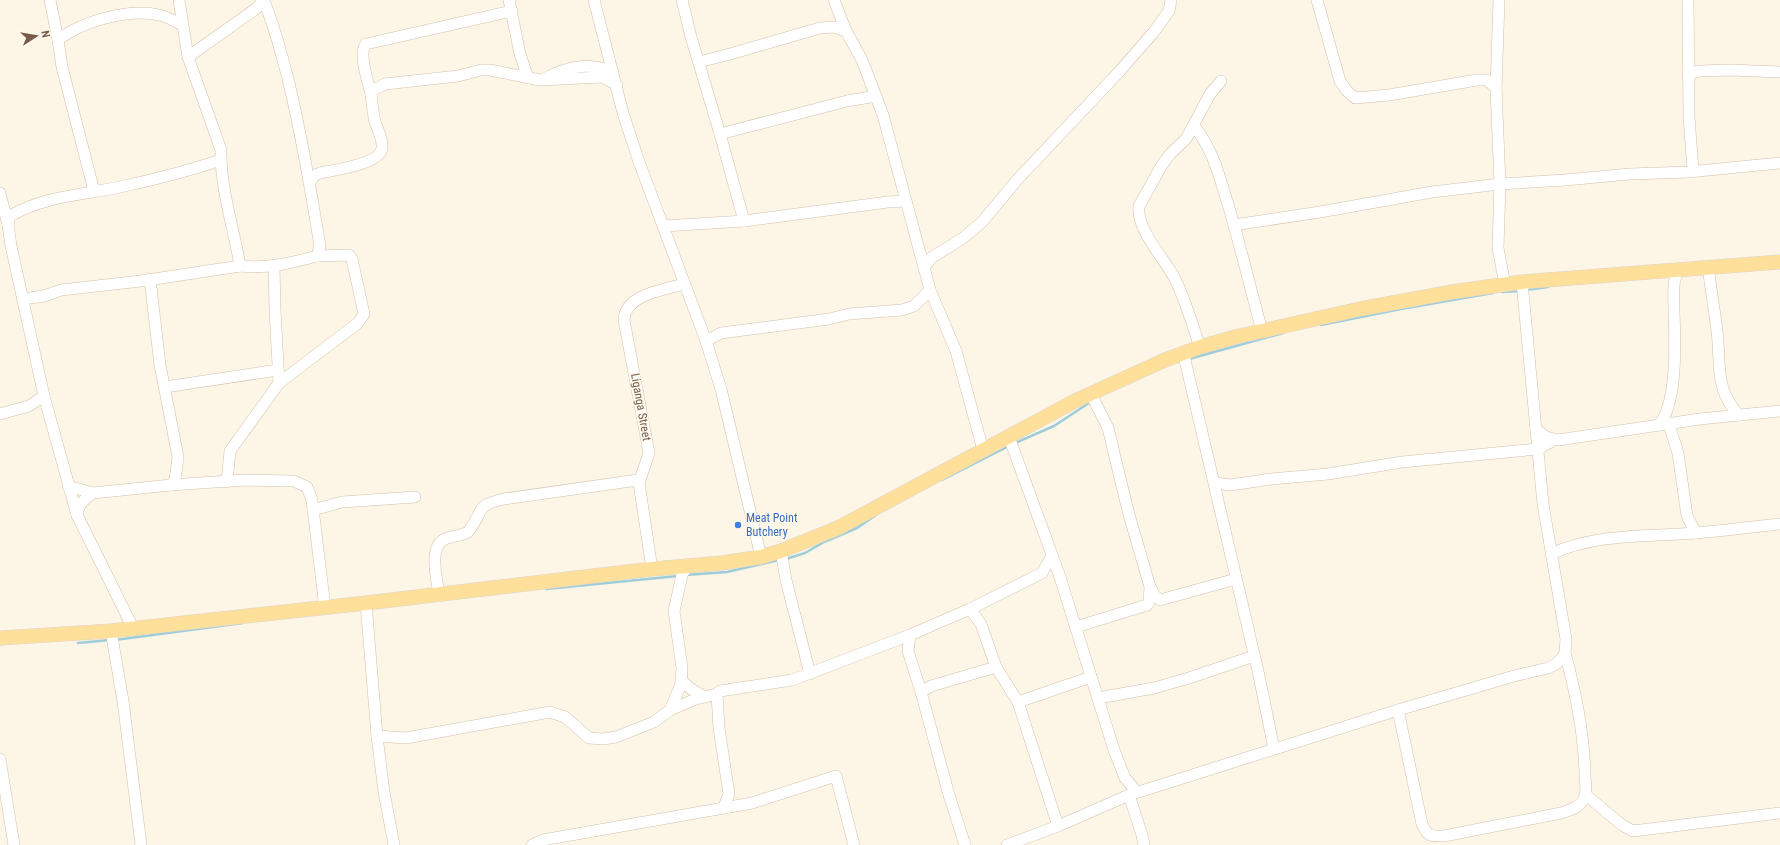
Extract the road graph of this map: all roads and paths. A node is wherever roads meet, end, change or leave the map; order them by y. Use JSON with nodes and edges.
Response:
{"nodes":[{"id":1,"x":50,"y":0,"type":"edge"},
{"id":2,"x":179,"y":0,"type":"edge"},
{"id":3,"x":264,"y":0,"type":"edge"},
{"id":4,"x":509,"y":0,"type":"edge"},
{"id":5,"x":594,"y":0,"type":"edge"},
{"id":6,"x":682,"y":0,"type":"edge"},
{"id":7,"x":834,"y":0,"type":"edge"},
{"id":8,"x":1171,"y":0,"type":"edge"},
{"id":9,"x":1317,"y":0,"type":"edge"},
{"id":10,"x":1499,"y":0,"type":"edge"},
{"id":11,"x":1688,"y":0,"type":"edge"},
{"id":12,"x":512,"y":11,"type":"junction"},
{"id":13,"x":182,"y":25,"type":"junction"},
{"id":14,"x":846,"y":31,"type":"junction"},
{"id":15,"x":58,"y":40,"type":"junction"},
{"id":16,"x":188,"y":56,"type":"junction"},
{"id":17,"x":699,"y":62,"type":"junction"},
{"id":18,"x":613,"y":72,"type":"junction"},
{"id":19,"x":1780,"y":72,"type":"edge"},
{"id":20,"x":528,"y":78,"type":"junction"},
{"id":21,"x":1688,"y":78,"type":"junction"},
{"id":22,"x":540,"y":80,"type":"junction"},
{"id":23,"x":1221,"y":81,"type":"dead end"},
{"id":24,"x":617,"y":85,"type":"junction"},
{"id":25,"x":1496,"y":88,"type":"junction"},
{"id":26,"x":371,"y":94,"type":"junction"},
{"id":27,"x":876,"y":96,"type":"junction"},
{"id":28,"x":1194,"y":126,"type":"junction"},
{"id":29,"x":720,"y":134,"type":"junction"},
{"id":30,"x":221,"y":160,"type":"junction"},
{"id":31,"x":1780,"y":163,"type":"edge"},
{"id":32,"x":1693,"y":170,"type":"junction"},
{"id":33,"x":310,"y":182,"type":"junction"},
{"id":34,"x":1500,"y":184,"type":"junction"},
{"id":35,"x":94,"y":191,"type":"junction"},
{"id":36,"x":0,"y":193,"type":"edge"},
{"id":37,"x":906,"y":201,"type":"junction"},
{"id":38,"x":744,"y":220,"type":"junction"},
{"id":39,"x":8,"y":225,"type":"junction"},
{"id":40,"x":1234,"y":225,"type":"junction"},
{"id":41,"x":664,"y":226,"type":"junction"},
{"id":42,"x":317,"y":256,"type":"junction"},
{"id":43,"x":1780,"y":262,"type":"edge"},
{"id":44,"x":240,"y":266,"type":"junction"},
{"id":45,"x":274,"y":266,"type":"junction"},
{"id":46,"x":924,"y":267,"type":"junction"},
{"id":47,"x":1712,"y":267,"type":"junction"},
{"id":48,"x":1678,"y":271,"type":"junction"},
{"id":49,"x":150,"y":280,"type":"junction"},
{"id":50,"x":1522,"y":282,"type":"junction"},
{"id":51,"x":684,"y":284,"type":"junction"},
{"id":52,"x":1504,"y":285,"type":"junction"},
{"id":53,"x":930,"y":290,"type":"junction"},
{"id":54,"x":44,"y":296,"type":"junction"},
{"id":55,"x":23,"y":299,"type":"junction"},
{"id":56,"x":27,"y":316,"type":"junction"},
{"id":57,"x":1262,"y":331,"type":"junction"},
{"id":58,"x":706,"y":341,"type":"junction"},
{"id":59,"x":1200,"y":347,"type":"junction"},
{"id":60,"x":1185,"y":352,"type":"junction"},
{"id":61,"x":278,"y":370,"type":"junction"},
{"id":62,"x":279,"y":383,"type":"junction"},
{"id":63,"x":165,"y":387,"type":"junction"},
{"id":64,"x":1091,"y":394,"type":"junction"},
{"id":65,"x":1724,"y":395,"type":"junction"},
{"id":66,"x":44,"y":396,"type":"junction"},
{"id":67,"x":29,"y":406,"type":"junction"},
{"id":68,"x":1780,"y":411,"type":"edge"},
{"id":69,"x":0,"y":414,"type":"edge"},
{"id":70,"x":1739,"y":415,"type":"junction"},
{"id":71,"x":49,"y":416,"type":"junction"},
{"id":72,"x":1715,"y":418,"type":"junction"},
{"id":73,"x":1664,"y":424,"type":"junction"},
{"id":74,"x":1536,"y":429,"type":"junction"},
{"id":75,"x":1009,"y":437,"type":"junction"},
{"id":76,"x":1554,"y":440,"type":"junction"},
{"id":77,"x":1538,"y":449,"type":"junction"},
{"id":78,"x":983,"y":450,"type":"junction"},
{"id":79,"x":638,"y":480,"type":"dead end"},
{"id":80,"x":227,"y":482,"type":"junction"},
{"id":81,"x":1215,"y":484,"type":"junction"},
{"id":82,"x":171,"y":485,"type":"junction"},
{"id":83,"x":68,"y":486,"type":"junction"},
{"id":84,"x":93,"y":493,"type":"junction"},
{"id":85,"x":415,"y":497,"type":"dead end"},
{"id":86,"x":313,"y":510,"type":"junction"},
{"id":87,"x":76,"y":515,"type":"junction"},
{"id":88,"x":1780,"y":524,"type":"edge"},
{"id":89,"x":1696,"y":533,"type":"junction"},
{"id":90,"x":781,"y":551,"type":"junction"},
{"id":91,"x":1551,"y":554,"type":"junction"},
{"id":92,"x":1052,"y":556,"type":"junction"},
{"id":93,"x":761,"y":557,"type":"junction"},
{"id":94,"x":687,"y":566,"type":"junction"},
{"id":95,"x":652,"y":569,"type":"junction"},
{"id":96,"x":1042,"y":573,"type":"junction"},
{"id":97,"x":1059,"y":574,"type":"junction"},
{"id":98,"x":1236,"y":578,"type":"junction"},
{"id":99,"x":439,"y":594,"type":"junction"},
{"id":100,"x":1154,"y":602,"type":"junction"},
{"id":101,"x":366,"y":603,"type":"junction"},
{"id":102,"x":325,"y":608,"type":"junction"},
{"id":103,"x":970,"y":609,"type":"junction"},
{"id":104,"x":1076,"y":627,"type":"junction"},
{"id":105,"x":133,"y":628,"type":"junction"},
{"id":106,"x":111,"y":631,"type":"junction"},
{"id":107,"x":910,"y":635,"type":"junction"},
{"id":108,"x":0,"y":638,"type":"edge"},
{"id":109,"x":1565,"y":653,"type":"junction"},
{"id":110,"x":1254,"y":656,"type":"junction"},
{"id":111,"x":996,"y":667,"type":"junction"},
{"id":112,"x":810,"y":674,"type":"junction"},
{"id":113,"x":1091,"y":677,"type":"junction"},
{"id":114,"x":681,"y":680,"type":"junction"},
{"id":115,"x":921,"y":692,"type":"junction"},
{"id":116,"x":717,"y":694,"type":"junction"},
{"id":117,"x":705,"y":697,"type":"junction"},
{"id":118,"x":1098,"y":698,"type":"junction"},
{"id":119,"x":1018,"y":702,"type":"junction"},
{"id":120,"x":670,"y":710,"type":"junction"},
{"id":121,"x":1398,"y":710,"type":"junction"},
{"id":122,"x":377,"y":736,"type":"junction"},
{"id":123,"x":1274,"y":749,"type":"junction"},
{"id":124,"x":0,"y":759,"type":"edge"},
{"id":125,"x":1133,"y":794,"type":"junction"},
{"id":126,"x":1586,"y":795,"type":"junction"},
{"id":127,"x":724,"y":808,"type":"junction"},
{"id":128,"x":1780,"y":813,"type":"edge"},
{"id":129,"x":1058,"y":826,"type":"junction"},
{"id":130,"x":14,"y":845,"type":"edge"},
{"id":131,"x":141,"y":845,"type":"edge"},
{"id":132,"x":394,"y":845,"type":"edge"},
{"id":133,"x":532,"y":845,"type":"edge"},
{"id":134,"x":854,"y":845,"type":"edge"},
{"id":135,"x":965,"y":845,"type":"edge"},
{"id":136,"x":1008,"y":845,"type":"edge"},
{"id":137,"x":1144,"y":845,"type":"edge"}],
"edges":[{"from":1,"to":15,"type":"street"},
{"from":2,"to":13,"type":"street"},
{"from":3,"to":16,"type":"street"},
{"from":3,"to":33,"type":"street"},
{"from":4,"to":12,"type":"street"},
{"from":5,"to":18,"type":"street"},
{"from":6,"to":17,"type":"street"},
{"from":7,"to":14,"type":"street"},
{"from":8,"to":46,"type":"street"},
{"from":9,"to":25,"type":"street"},
{"from":10,"to":25,"type":"street"},
{"from":11,"to":21,"type":"street"},
{"from":12,"to":20,"type":"street"},
{"from":12,"to":26,"type":"street"},
{"from":13,"to":15,"type":"street"},
{"from":13,"to":16,"type":"street"},
{"from":14,"to":17,"type":"street"},
{"from":14,"to":27,"type":"street"},
{"from":15,"to":35,"type":"street"},
{"from":16,"to":30,"type":"street"},
{"from":17,"to":29,"type":"street"},
{"from":18,"to":22,"type":"street"},
{"from":18,"to":24,"type":"street"},
{"from":19,"to":21,"type":"street"},
{"from":20,"to":22,"type":"street"},
{"from":20,"to":26,"type":"street"},
{"from":21,"to":32,"type":"street"},
{"from":22,"to":24,"type":"street"},
{"from":23,"to":28,"type":"street"},
{"from":24,"to":41,"type":"street"},
{"from":25,"to":34,"type":"street"},
{"from":26,"to":33,"type":"street"},
{"from":27,"to":29,"type":"street"},
{"from":27,"to":37,"type":"street"},
{"from":28,"to":40,"type":"street"},
{"from":28,"to":59,"type":"street"},
{"from":29,"to":38,"type":"street"},
{"from":30,"to":35,"type":"street"},
{"from":30,"to":44,"type":"street"},
{"from":31,"to":32,"type":"street"},
{"from":32,"to":34,"type":"street"},
{"from":33,"to":42,"type":"street"},
{"from":34,"to":40,"type":"street"},
{"from":34,"to":52,"type":"street"},
{"from":35,"to":39,"type":"street"},
{"from":36,"to":39,"type":"street"},
{"from":37,"to":38,"type":"street"},
{"from":37,"to":46,"type":"street"},
{"from":38,"to":41,"type":"street"},
{"from":39,"to":55,"type":"street"},
{"from":40,"to":57,"type":"street"},
{"from":41,"to":51,"type":"street"},
{"from":42,"to":45,"type":"street"},
{"from":42,"to":62,"type":"street"},
{"from":43,"to":47,"type":"main road"},
{"from":44,"to":45,"type":"street"},
{"from":44,"to":49,"type":"street"},
{"from":45,"to":61,"type":"street"},
{"from":46,"to":53,"type":"street"},
{"from":47,"to":48,"type":"main road"},
{"from":47,"to":65,"type":"street"},
{"from":48,"to":50,"type":"main road"},
{"from":48,"to":73,"type":"street"},
{"from":49,"to":54,"type":"street"},
{"from":49,"to":63,"type":"street"},
{"from":50,"to":52,"type":"main road"},
{"from":50,"to":74,"type":"street"},
{"from":51,"to":58,"type":"street"},
{"from":51,"to":95,"type":"street","name":"Liganga Street"},
{"from":52,"to":57,"type":"main road"},
{"from":53,"to":58,"type":"street"},
{"from":53,"to":78,"type":"street"},
{"from":54,"to":55,"type":"street"},
{"from":54,"to":56,"type":"street"},
{"from":55,"to":56,"type":"street"},
{"from":56,"to":66,"type":"street"},
{"from":57,"to":59,"type":"main road"},
{"from":58,"to":93,"type":"street"},
{"from":59,"to":60,"type":"main road"},
{"from":60,"to":64,"type":"main road"},
{"from":60,"to":81,"type":"street"},
{"from":61,"to":62,"type":"street"},
{"from":61,"to":63,"type":"street"},
{"from":62,"to":80,"type":"street"},
{"from":63,"to":82,"type":"street"},
{"from":64,"to":75,"type":"main road"},
{"from":64,"to":100,"type":"street"},
{"from":65,"to":70,"type":"street"},
{"from":65,"to":72,"type":"street"},
{"from":66,"to":67,"type":"street"},
{"from":66,"to":71,"type":"street"},
{"from":67,"to":69,"type":"street"},
{"from":67,"to":71,"type":"street"},
{"from":68,"to":70,"type":"street"},
{"from":70,"to":72,"type":"street"},
{"from":71,"to":83,"type":"street"},
{"from":72,"to":73,"type":"street"},
{"from":73,"to":76,"type":"street"},
{"from":73,"to":89,"type":"street"},
{"from":74,"to":76,"type":"street"},
{"from":74,"to":77,"type":"street"},
{"from":75,"to":78,"type":"main road"},
{"from":75,"to":92,"type":"street"},
{"from":76,"to":77,"type":"street"},
{"from":77,"to":81,"type":"street"},
{"from":77,"to":91,"type":"street"},
{"from":78,"to":90,"type":"main road"},
{"from":79,"to":99,"type":"street"},
{"from":80,"to":82,"type":"street"},
{"from":80,"to":86,"type":"street"},
{"from":81,"to":98,"type":"street"},
{"from":82,"to":84,"type":"street"},
{"from":83,"to":84,"type":"street"},
{"from":83,"to":87,"type":"street"},
{"from":84,"to":87,"type":"street"},
{"from":85,"to":86,"type":"street"},
{"from":86,"to":102,"type":"street"},
{"from":87,"to":105,"type":"street"},
{"from":88,"to":89,"type":"street"},
{"from":89,"to":91,"type":"street"},
{"from":90,"to":93,"type":"main road"},
{"from":90,"to":112,"type":"street"},
{"from":91,"to":109,"type":"street"},
{"from":92,"to":96,"type":"street"},
{"from":92,"to":97,"type":"street"},
{"from":93,"to":94,"type":"main road"},
{"from":94,"to":95,"type":"main road"},
{"from":94,"to":114,"type":"street"},
{"from":95,"to":99,"type":"main road"},
{"from":96,"to":97,"type":"street"},
{"from":96,"to":103,"type":"street"},
{"from":97,"to":104,"type":"street"},
{"from":98,"to":100,"type":"street"},
{"from":98,"to":110,"type":"street"},
{"from":99,"to":101,"type":"main road"},
{"from":100,"to":104,"type":"street"},
{"from":101,"to":102,"type":"main road"},
{"from":101,"to":122,"type":"street"},
{"from":102,"to":105,"type":"main road"},
{"from":103,"to":107,"type":"street"},
{"from":103,"to":111,"type":"street"},
{"from":104,"to":113,"type":"street"},
{"from":105,"to":106,"type":"main road"},
{"from":106,"to":108,"type":"main road"},
{"from":106,"to":131,"type":"street"},
{"from":107,"to":112,"type":"street"},
{"from":107,"to":115,"type":"street"},
{"from":109,"to":121,"type":"street"},
{"from":109,"to":126,"type":"street"},
{"from":110,"to":118,"type":"street"},
{"from":110,"to":123,"type":"street"},
{"from":111,"to":115,"type":"street"},
{"from":111,"to":119,"type":"street"},
{"from":112,"to":116,"type":"street"},
{"from":113,"to":118,"type":"street"},
{"from":113,"to":119,"type":"street"},
{"from":114,"to":117,"type":"street"},
{"from":114,"to":120,"type":"street"},
{"from":115,"to":135,"type":"street"},
{"from":116,"to":117,"type":"street"},
{"from":116,"to":127,"type":"street"},
{"from":117,"to":120,"type":"street"},
{"from":118,"to":125,"type":"street"},
{"from":119,"to":129,"type":"street"},
{"from":120,"to":122,"type":"street"},
{"from":121,"to":123,"type":"street"},
{"from":121,"to":126,"type":"street"},
{"from":122,"to":132,"type":"street"},
{"from":123,"to":125,"type":"street"},
{"from":124,"to":130,"type":"street"},
{"from":125,"to":129,"type":"street"},
{"from":125,"to":137,"type":"street"},
{"from":126,"to":128,"type":"street"},
{"from":127,"to":133,"type":"street"},
{"from":127,"to":134,"type":"street"},
{"from":129,"to":136,"type":"street"}]}
